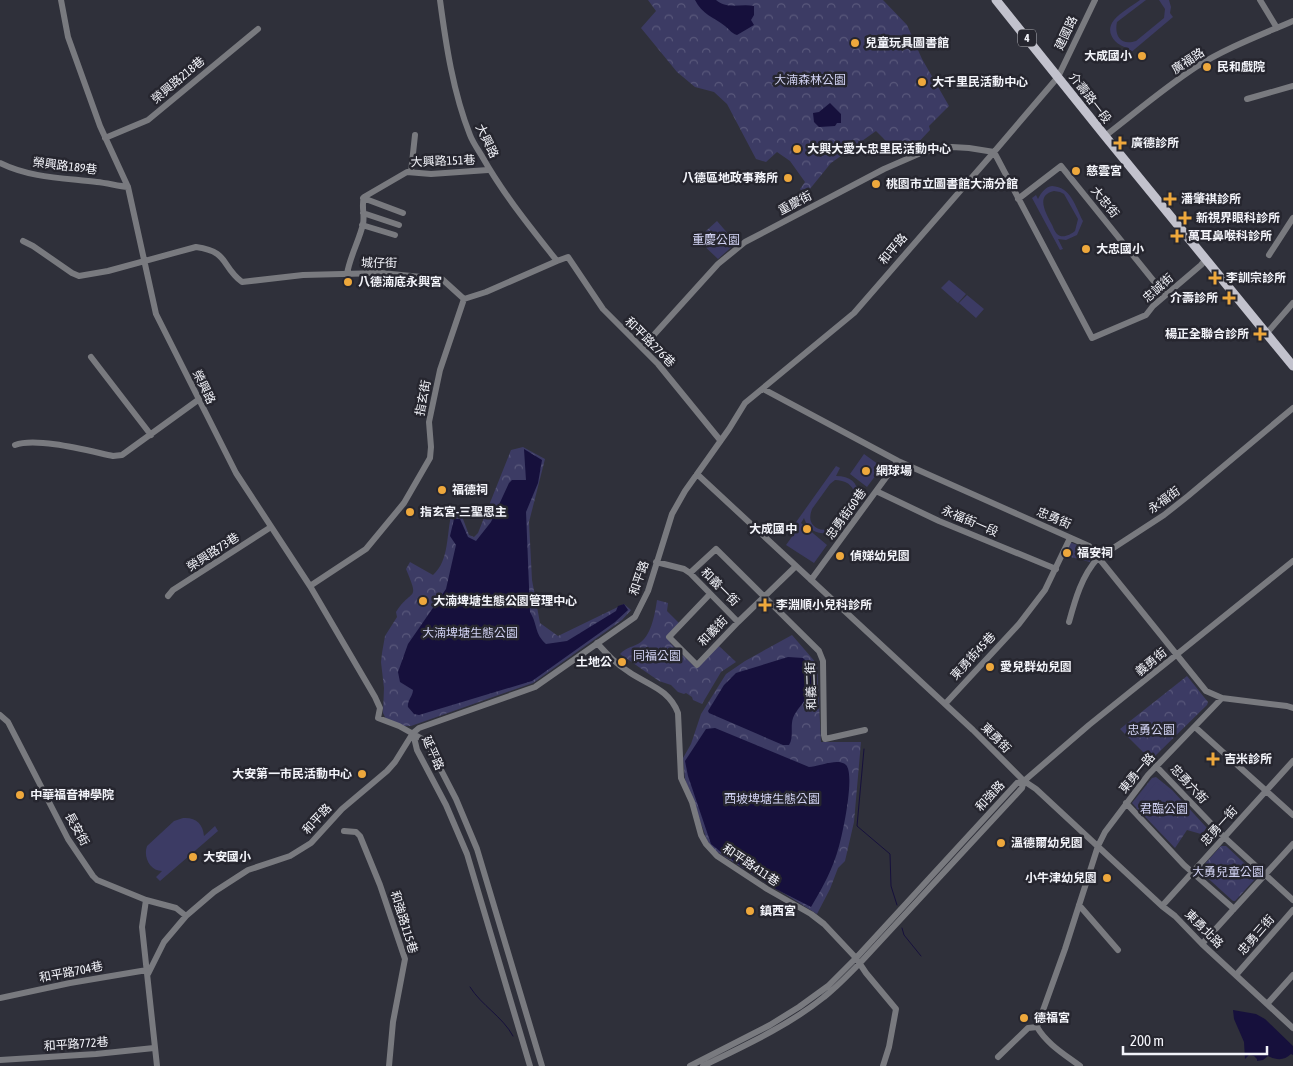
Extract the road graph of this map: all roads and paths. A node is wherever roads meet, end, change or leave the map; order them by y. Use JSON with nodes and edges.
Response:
{"nodes":[{"id":1,"x":61,"y":0,"type":"edge"},
{"id":2,"x":440,"y":0,"type":"edge"},
{"id":3,"x":996,"y":0,"type":"edge"},
{"id":4,"x":1094,"y":0,"type":"edge"},
{"id":5,"x":1260,"y":0,"type":"edge"},
{"id":6,"x":1293,"y":21,"type":"edge"},
{"id":7,"x":1277,"y":28,"type":"junction"},
{"id":8,"x":258,"y":29,"type":"dead end"},
{"id":9,"x":1058,"y":77,"type":"junction"},
{"id":10,"x":1293,"y":86,"type":"edge"},
{"id":11,"x":1247,"y":99,"type":"dead end"},
{"id":12,"x":415,"y":135,"type":"dead end"},
{"id":13,"x":1105,"y":136,"type":"junction"},
{"id":14,"x":105,"y":138,"type":"junction"},
{"id":15,"x":994,"y":152,"type":"junction"},
{"id":16,"x":0,"y":163,"type":"edge"},
{"id":17,"x":488,"y":170,"type":"junction"},
{"id":18,"x":411,"y":172,"type":"junction"},
{"id":19,"x":128,"y":188,"type":"junction"},
{"id":20,"x":363,"y":198,"type":"junction"},
{"id":21,"x":1018,"y":199,"type":"junction"},
{"id":22,"x":363,"y":213,"type":"junction"},
{"id":23,"x":404,"y":213,"type":"dead end"},
{"id":24,"x":1293,"y":218,"type":"edge"},
{"id":25,"x":362,"y":225,"type":"junction"},
{"id":26,"x":399,"y":225,"type":"dead end"},
{"id":27,"x":395,"y":235,"type":"dead end"},
{"id":28,"x":23,"y":242,"type":"dead end"},
{"id":29,"x":1269,"y":254,"type":"dead end"},
{"id":30,"x":1206,"y":258,"type":"junction"},
{"id":31,"x":144,"y":260,"type":"junction"},
{"id":32,"x":558,"y":261,"type":"junction"},
{"id":33,"x":347,"y":274,"type":"junction"},
{"id":34,"x":1165,"y":295,"type":"junction"},
{"id":35,"x":464,"y":299,"type":"junction"},
{"id":36,"x":1293,"y":303,"type":"edge"},
{"id":37,"x":1267,"y":333,"type":"junction"},
{"id":38,"x":642,"y":348,"type":"junction"},
{"id":39,"x":91,"y":357,"type":"dead end"},
{"id":40,"x":1293,"y":366,"type":"edge"},
{"id":41,"x":763,"y":389,"type":"junction"},
{"id":42,"x":198,"y":400,"type":"junction"},
{"id":43,"x":1293,"y":408,"type":"edge"},
{"id":44,"x":151,"y":435,"type":"junction"},
{"id":45,"x":720,"y":440,"type":"junction"},
{"id":46,"x":15,"y":445,"type":"dead end"},
{"id":47,"x":898,"y":461,"type":"junction"},
{"id":48,"x":696,"y":474,"type":"junction"},
{"id":49,"x":876,"y":491,"type":"junction"},
{"id":50,"x":271,"y":527,"type":"junction"},
{"id":51,"x":1070,"y":538,"type":"junction"},
{"id":52,"x":1098,"y":558,"type":"junction"},
{"id":53,"x":656,"y":562,"type":"junction"},
{"id":54,"x":1293,"y":562,"type":"edge"},
{"id":55,"x":796,"y":566,"type":"junction"},
{"id":56,"x":1056,"y":569,"type":"junction"},
{"id":57,"x":690,"y":574,"type":"junction"},
{"id":58,"x":811,"y":580,"type":"junction"},
{"id":59,"x":310,"y":586,"type":"junction"},
{"id":60,"x":710,"y":594,"type":"junction"},
{"id":61,"x":168,"y":596,"type":"dead end"},
{"id":62,"x":763,"y":597,"type":"junction"},
{"id":63,"x":738,"y":622,"type":"junction"},
{"id":64,"x":1069,"y":622,"type":"dead end"},
{"id":65,"x":597,"y":643,"type":"junction"},
{"id":66,"x":1177,"y":655,"type":"junction"},
{"id":67,"x":1222,"y":698,"type":"junction"},
{"id":68,"x":945,"y":704,"type":"junction"},
{"id":69,"x":1293,"y":708,"type":"edge"},
{"id":70,"x":0,"y":715,"type":"edge"},
{"id":71,"x":1196,"y":727,"type":"junction"},
{"id":72,"x":865,"y":730,"type":"dead end"},
{"id":73,"x":413,"y":733,"type":"junction"},
{"id":74,"x":1293,"y":761,"type":"edge"},
{"id":75,"x":1156,"y":766,"type":"junction"},
{"id":76,"x":1024,"y":781,"type":"junction"},
{"id":77,"x":1266,"y":791,"type":"junction"},
{"id":78,"x":1126,"y":804,"type":"junction"},
{"id":79,"x":1293,"y":815,"type":"edge"},
{"id":80,"x":344,"y":831,"type":"dead end"},
{"id":81,"x":1224,"y":837,"type":"junction"},
{"id":82,"x":1293,"y":844,"type":"edge"},
{"id":83,"x":1098,"y":846,"type":"junction"},
{"id":84,"x":1192,"y":872,"type":"junction"},
{"id":85,"x":1264,"y":874,"type":"junction"},
{"id":86,"x":146,"y":900,"type":"junction"},
{"id":87,"x":1293,"y":900,"type":"edge"},
{"id":88,"x":1079,"y":905,"type":"junction"},
{"id":89,"x":1162,"y":906,"type":"junction"},
{"id":90,"x":1234,"y":909,"type":"junction"},
{"id":91,"x":1293,"y":910,"type":"edge"},
{"id":92,"x":186,"y":916,"type":"junction"},
{"id":93,"x":1202,"y":944,"type":"junction"},
{"id":94,"x":1118,"y":950,"type":"dead end"},
{"id":95,"x":858,"y":960,"type":"junction"},
{"id":96,"x":148,"y":972,"type":"junction"},
{"id":97,"x":1236,"y":975,"type":"junction"},
{"id":98,"x":1293,"y":976,"type":"edge"},
{"id":99,"x":0,"y":998,"type":"edge"},
{"id":100,"x":1267,"y":1004,"type":"junction"},
{"id":101,"x":1037,"y":1027,"type":"junction"},
{"id":102,"x":1293,"y":1028,"type":"edge"},
{"id":103,"x":154,"y":1048,"type":"junction"},
{"id":104,"x":998,"y":1057,"type":"dead end"},
{"id":105,"x":0,"y":1060,"type":"edge"},
{"id":106,"x":157,"y":1066,"type":"edge"},
{"id":107,"x":389,"y":1066,"type":"edge"},
{"id":108,"x":530,"y":1066,"type":"edge"},
{"id":109,"x":542,"y":1066,"type":"edge"},
{"id":110,"x":690,"y":1066,"type":"edge"},
{"id":111,"x":703,"y":1066,"type":"edge"},
{"id":112,"x":883,"y":1066,"type":"edge"},
{"id":113,"x":1080,"y":1066,"type":"edge"}],
"edges":[{"from":1,"to":14,"type":"street","name":"榮興路"},
{"from":2,"to":17,"type":"street","name":"大興路"},
{"from":3,"to":9,"type":"main road","number":"4"},
{"from":4,"to":9,"type":"street","name":"建國路"},
{"from":5,"to":7,"type":"street"},
{"from":6,"to":7,"type":"street","name":"廣福路"},
{"from":7,"to":13,"type":"street","name":"廣福路"},
{"from":8,"to":14,"type":"street","name":"榮興路218巷"},
{"from":9,"to":13,"type":"main road","name":"介壽路一段","number":"4"},
{"from":9,"to":15,"type":"street","name":"和平路"},
{"from":10,"to":11,"type":"street"},
{"from":12,"to":18,"type":"street"},
{"from":13,"to":30,"type":"main road","name":"介壽路一段","number":"4"},
{"from":14,"to":19,"type":"street","name":"榮興路"},
{"from":15,"to":21,"type":"street"},
{"from":15,"to":38,"type":"street","name":"重慶街"},
{"from":15,"to":41,"type":"street","name":"和平路"},
{"from":16,"to":19,"type":"street","name":"榮興路189巷"},
{"from":17,"to":18,"type":"street","name":"大興路151巷"},
{"from":17,"to":32,"type":"street","name":"大興路"},
{"from":18,"to":20,"type":"street","name":"大興路151巷"},
{"from":19,"to":31,"type":"street","name":"榮興路"},
{"from":20,"to":22,"type":"street"},
{"from":20,"to":23,"type":"street"},
{"from":21,"to":34,"type":"street","name":"大忠街"},
{"from":21,"to":34,"type":"street","name":"忠誠街"},
{"from":22,"to":25,"type":"street"},
{"from":22,"to":26,"type":"street"},
{"from":24,"to":29,"type":"street"},
{"from":25,"to":27,"type":"street"},
{"from":25,"to":33,"type":"street"},
{"from":28,"to":31,"type":"street"},
{"from":30,"to":34,"type":"street","name":"忠誠街"},
{"from":30,"to":37,"type":"main road","name":"介壽路一段","number":"4"},
{"from":31,"to":33,"type":"street","name":"城仔街"},
{"from":31,"to":42,"type":"street","name":"榮興路"},
{"from":32,"to":35,"type":"street"},
{"from":32,"to":38,"type":"street","name":"和平路276巷"},
{"from":33,"to":35,"type":"street","name":"城仔街"},
{"from":35,"to":59,"type":"street","name":"指玄街"},
{"from":36,"to":37,"type":"street"},
{"from":37,"to":40,"type":"main road","name":"介壽路一段","number":"4"},
{"from":38,"to":45,"type":"street","name":"和平路276巷"},
{"from":39,"to":44,"type":"street"},
{"from":41,"to":45,"type":"street","name":"和平路"},
{"from":41,"to":47,"type":"street","name":"忠勇街"},
{"from":42,"to":44,"type":"street"},
{"from":42,"to":50,"type":"street","name":"榮興路"},
{"from":43,"to":52,"type":"street","name":"永福街"},
{"from":44,"to":46,"type":"street"},
{"from":45,"to":48,"type":"street","name":"和平路"},
{"from":47,"to":49,"type":"street","name":"忠勇街60巷"},
{"from":47,"to":51,"type":"street","name":"忠勇街"},
{"from":48,"to":53,"type":"street","name":"和平路"},
{"from":48,"to":55,"type":"street","name":"東勇街"},
{"from":49,"to":56,"type":"street","name":"永福街一段"},
{"from":49,"to":58,"type":"street","name":"忠勇街60巷"},
{"from":50,"to":59,"type":"street","name":"榮興路"},
{"from":50,"to":61,"type":"street","name":"榮興路73巷"},
{"from":51,"to":52,"type":"street","name":"忠勇街"},
{"from":51,"to":56,"type":"street","name":"東勇街45巷"},
{"from":52,"to":64,"type":"street","name":"永福街"},
{"from":52,"to":66,"type":"street","name":"忠勇街"},
{"from":53,"to":57,"type":"street","name":"和義一街"},
{"from":53,"to":65,"type":"street","name":"和平路"},
{"from":54,"to":66,"type":"street","name":"義勇街"},
{"from":55,"to":58,"type":"street","name":"東勇街"},
{"from":55,"to":62,"type":"street","name":"和義街"},
{"from":56,"to":68,"type":"street","name":"東勇街45巷"},
{"from":57,"to":60,"type":"street","name":"和義一街"},
{"from":57,"to":62,"type":"street","name":"和義二街"},
{"from":58,"to":68,"type":"street","name":"東勇街"},
{"from":59,"to":73,"type":"street","name":"榮興路"},
{"from":60,"to":63,"type":"street","name":"和義一街"},
{"from":60,"to":63,"type":"street","name":"和義街"},
{"from":62,"to":63,"type":"street","name":"和義街"},
{"from":62,"to":72,"type":"street","name":"和義二街"},
{"from":65,"to":73,"type":"street","name":"和平路"},
{"from":65,"to":95,"type":"street","name":"和平路411巷"},
{"from":66,"to":67,"type":"street","name":"忠勇街"},
{"from":66,"to":76,"type":"street","name":"義勇街"},
{"from":67,"to":69,"type":"street","name":"忠勇街"},
{"from":67,"to":71,"type":"street","name":"東勇一路"},
{"from":68,"to":76,"type":"street","name":"東勇街"},
{"from":70,"to":86,"type":"street","name":"長安街"},
{"from":71,"to":75,"type":"street","name":"東勇一路"},
{"from":71,"to":77,"type":"street"},
{"from":73,"to":92,"type":"street","name":"和平路"},
{"from":73,"to":108,"type":"street","name":"延平路"},
{"from":73,"to":109,"type":"street","name":"延平路"},
{"from":74,"to":77,"type":"street","name":"忠勇一街"},
{"from":75,"to":78,"type":"street","name":"東勇一路"},
{"from":75,"to":81,"type":"street","name":"忠勇六街"},
{"from":76,"to":83,"type":"street","name":"東勇街"},
{"from":76,"to":95,"type":"street","name":"和強路"},
{"from":77,"to":79,"type":"street"},
{"from":77,"to":81,"type":"street","name":"忠勇一街"},
{"from":78,"to":83,"type":"street","name":"東勇一路"},
{"from":78,"to":84,"type":"street"},
{"from":80,"to":107,"type":"street","name":"和強路115巷"},
{"from":81,"to":84,"type":"street","name":"忠勇一街"},
{"from":81,"to":85,"type":"street","name":"忠勇六街"},
{"from":82,"to":85,"type":"street"},
{"from":83,"to":88,"type":"street"},
{"from":83,"to":89,"type":"street","name":"東勇北路"},
{"from":84,"to":89,"type":"street","name":"忠勇一街"},
{"from":84,"to":90,"type":"street"},
{"from":85,"to":87,"type":"street","name":"忠勇六街"},
{"from":85,"to":90,"type":"street"},
{"from":86,"to":92,"type":"street","name":"長安街"},
{"from":86,"to":96,"type":"street"},
{"from":88,"to":94,"type":"street"},
{"from":88,"to":101,"type":"street"},
{"from":89,"to":93,"type":"street","name":"東勇北路"},
{"from":90,"to":93,"type":"street"},
{"from":91,"to":97,"type":"street","name":"忠勇三街"},
{"from":92,"to":96,"type":"street","name":"和平路"},
{"from":93,"to":97,"type":"street","name":"東勇北路"},
{"from":95,"to":110,"type":"street","name":"和強路"},
{"from":95,"to":111,"type":"street","name":"和強路"},
{"from":95,"to":112,"type":"street","name":"和平路411巷"},
{"from":96,"to":99,"type":"street","name":"和平路704巷"},
{"from":96,"to":103,"type":"street"},
{"from":97,"to":100,"type":"street","name":"東勇北路"},
{"from":98,"to":100,"type":"street"},
{"from":100,"to":102,"type":"street","name":"東勇北路"},
{"from":101,"to":104,"type":"street"},
{"from":101,"to":113,"type":"street"},
{"from":103,"to":105,"type":"street","name":"和平路772巷"},
{"from":103,"to":106,"type":"street"}]}
